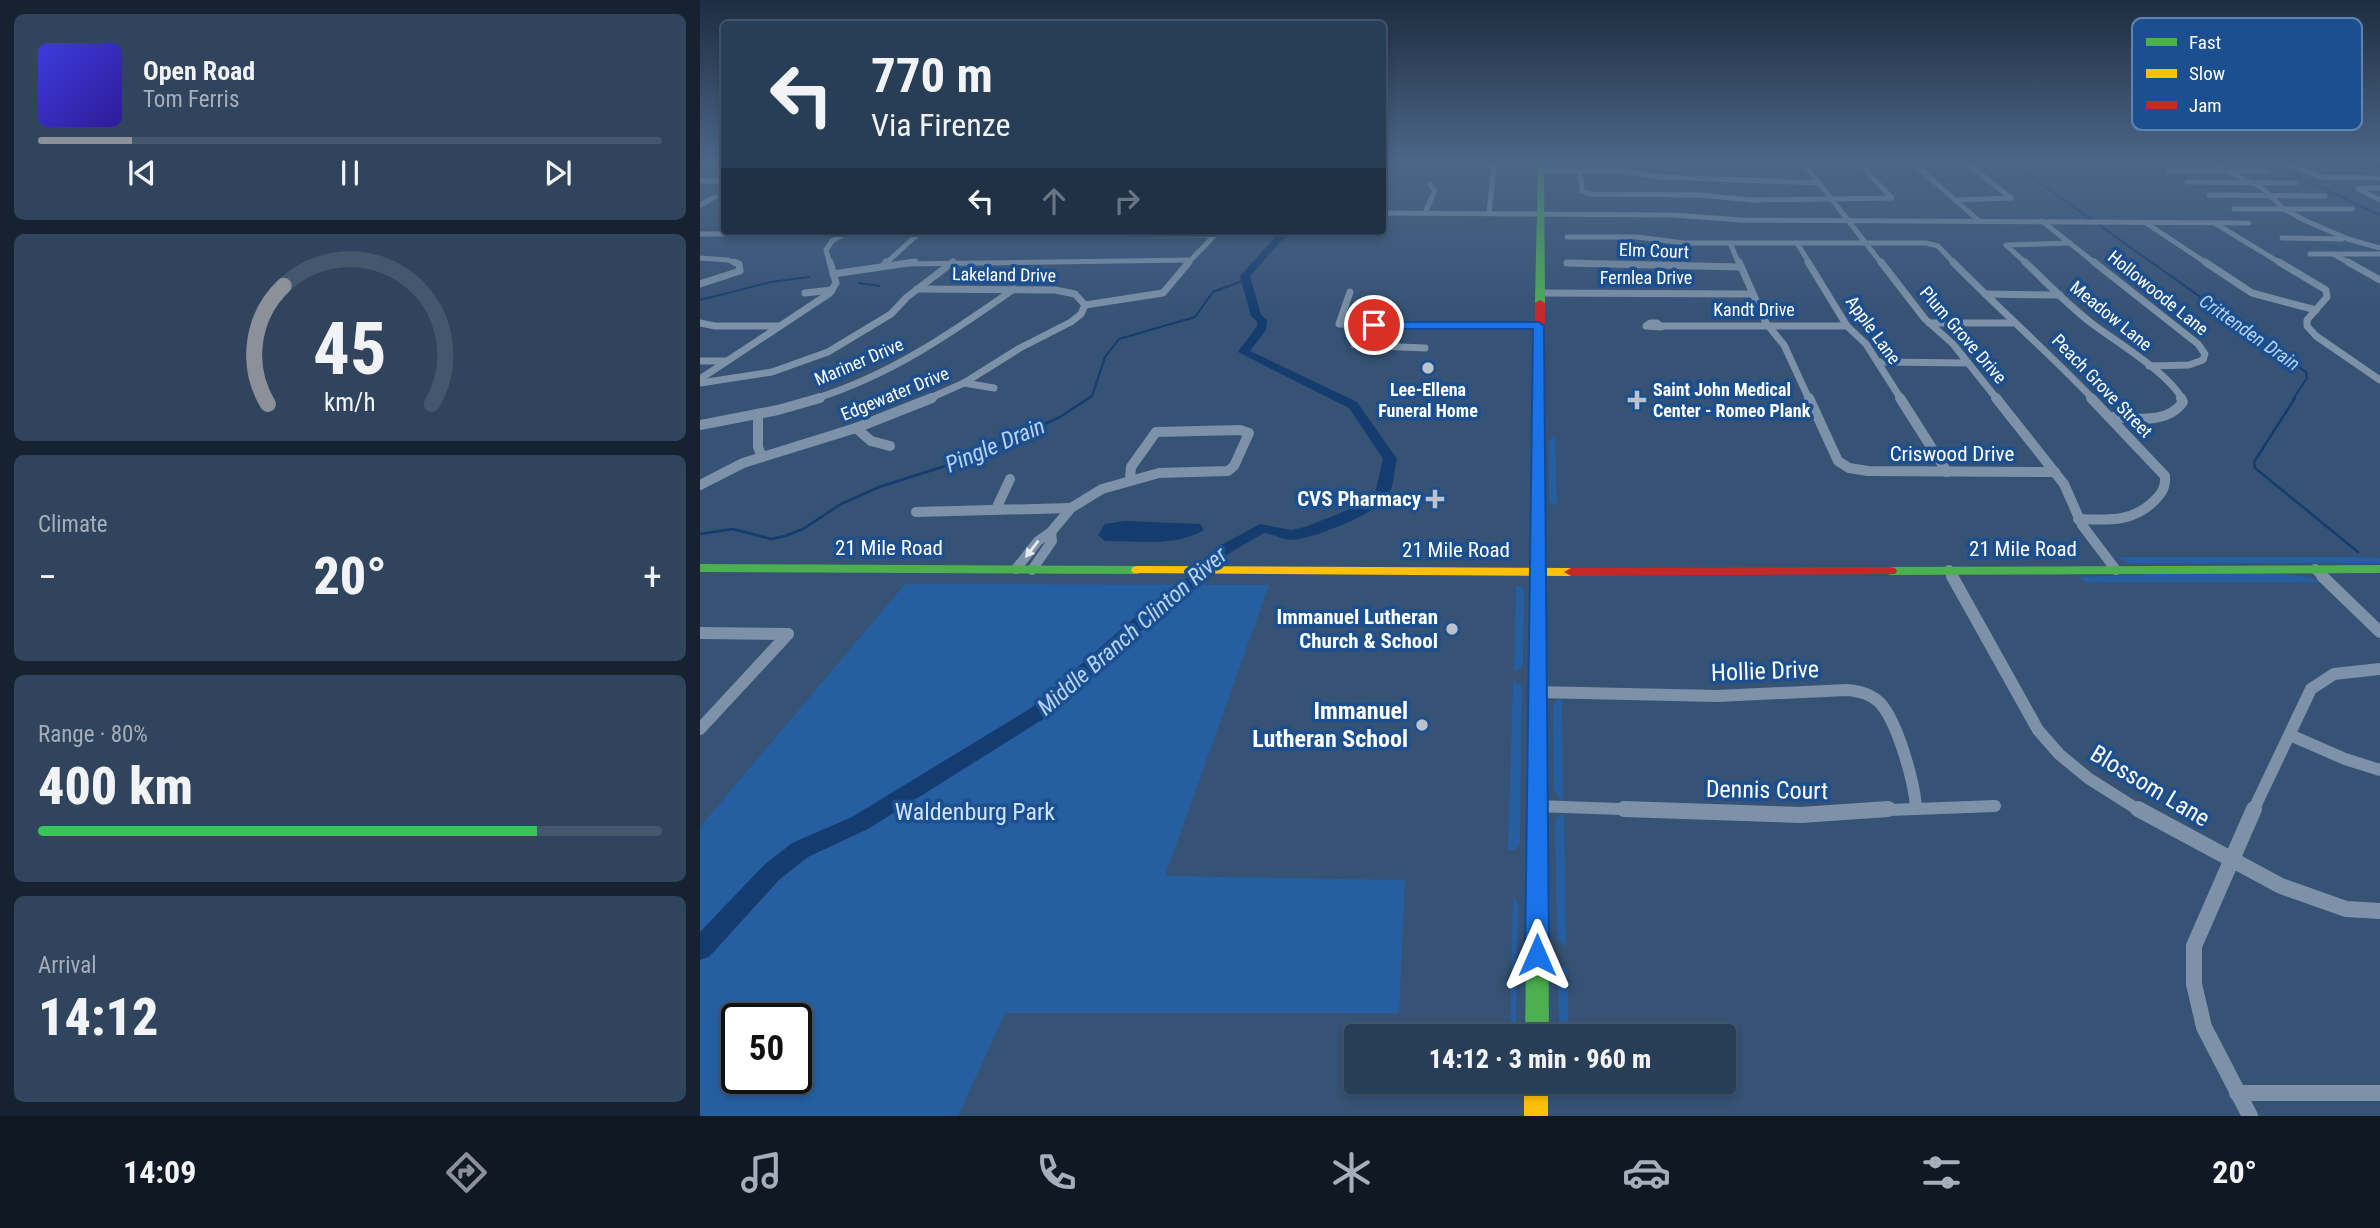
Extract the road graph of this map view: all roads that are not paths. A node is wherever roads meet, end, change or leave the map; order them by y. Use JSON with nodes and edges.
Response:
{"nodes":[{"id":1,"x":1843,"y":212,"type":"edge"},
{"id":2,"x":1969,"y":212,"type":"edge"},
{"id":3,"x":2290,"y":212,"type":"edge"},
{"id":4,"x":2298,"y":212,"type":"edge"},
{"id":5,"x":1386,"y":213,"type":"edge"},
{"id":6,"x":1425,"y":213,"type":"joint"},
{"id":7,"x":1489,"y":213,"type":"joint"},
{"id":8,"x":1539,"y":214,"type":"junction"},
{"id":9,"x":1849,"y":220,"type":"junction"},
{"id":10,"x":1978,"y":220,"type":"junction"},
{"id":11,"x":2041,"y":220,"type":"junction"},
{"id":12,"x":2145,"y":223,"type":"junction"},
{"id":13,"x":2213,"y":223,"type":"junction"},
{"id":14,"x":2249,"y":223,"type":"dead end"},
{"id":15,"x":2323,"y":229,"type":"junction"},
{"id":16,"x":700,"y":234,"type":"edge"},
{"id":17,"x":721,"y":234,"type":"edge"},
{"id":18,"x":842,"y":235,"type":"edge"},
{"id":19,"x":917,"y":235,"type":"dead end"},
{"id":20,"x":1215,"y":235,"type":"edge"},
{"id":21,"x":1567,"y":237,"type":"dead end"},
{"id":22,"x":2282,"y":238,"type":"dead end"},
{"id":23,"x":2348,"y":239,"type":"junction"},
{"id":24,"x":2380,"y":239,"type":"edge"},
{"id":25,"x":1730,"y":243,"type":"junction"},
{"id":26,"x":1797,"y":243,"type":"junction"},
{"id":27,"x":1866,"y":243,"type":"junction"},
{"id":28,"x":2070,"y":243,"type":"junction"},
{"id":29,"x":2380,"y":248,"type":"edge"},
{"id":30,"x":2310,"y":254,"type":"dead end"},
{"id":31,"x":2332,"y":254,"type":"junction"},
{"id":32,"x":2380,"y":254,"type":"edge"},
{"id":33,"x":700,"y":258,"type":"edge"},
{"id":34,"x":1191,"y":260,"type":"junction"},
{"id":35,"x":954,"y":262,"type":"junction"},
{"id":36,"x":1567,"y":263,"type":"dead end"},
{"id":37,"x":884,"y":265,"type":"junction"},
{"id":38,"x":1741,"y":267,"type":"junction"},
{"id":39,"x":833,"y":274,"type":"junction"},
{"id":40,"x":2380,"y":280,"type":"edge"},
{"id":41,"x":700,"y":284,"type":"edge"},
{"id":42,"x":917,"y":289,"type":"junction"},
{"id":43,"x":1014,"y":289,"type":"junction"},
{"id":44,"x":832,"y":290,"type":"junction"},
{"id":45,"x":1350,"y":292,"type":"dead end"},
{"id":46,"x":805,"y":293,"type":"dead end"},
{"id":47,"x":1539,"y":293,"type":"junction"},
{"id":48,"x":1753,"y":294,"type":"junction"},
{"id":49,"x":1985,"y":295,"type":"junction"},
{"id":50,"x":2060,"y":295,"type":"junction"},
{"id":51,"x":1085,"y":305,"type":"junction"},
{"id":52,"x":2316,"y":310,"type":"junction"},
{"id":53,"x":700,"y":323,"type":"edge"},
{"id":54,"x":1929,"y":323,"type":"junction"},
{"id":55,"x":2012,"y":323,"type":"junction"},
{"id":56,"x":780,"y":326,"type":"junction"},
{"id":57,"x":1539,"y":326,"type":"junction"},
{"id":58,"x":1661,"y":326,"type":"dead end"},
{"id":59,"x":1768,"y":326,"type":"junction"},
{"id":60,"x":1847,"y":326,"type":"junction"},
{"id":61,"x":1354,"y":345,"type":"dead end"},
{"id":62,"x":1425,"y":348,"type":"dead end"},
{"id":63,"x":700,"y":361,"type":"edge"},
{"id":64,"x":727,"y":361,"type":"junction"},
{"id":65,"x":1878,"y":362,"type":"junction"},
{"id":66,"x":1968,"y":363,"type":"junction"},
{"id":67,"x":2149,"y":366,"type":"junction"},
{"id":68,"x":2380,"y":380,"type":"edge"},
{"id":69,"x":700,"y":381,"type":"edge"},
{"id":70,"x":964,"y":383,"type":"junction"},
{"id":71,"x":994,"y":388,"type":"dead end"},
{"id":72,"x":758,"y":414,"type":"junction"},
{"id":73,"x":2111,"y":417,"type":"junction"},
{"id":74,"x":700,"y":425,"type":"edge"},
{"id":75,"x":856,"y":428,"type":"junction"},
{"id":76,"x":890,"y":446,"type":"dead end"},
{"id":77,"x":762,"y":457,"type":"junction"},
{"id":78,"x":1947,"y":471,"type":"junction"},
{"id":79,"x":2055,"y":472,"type":"junction"},
{"id":80,"x":1010,"y":479,"type":"dead end"},
{"id":81,"x":1130,"y":479,"type":"junction"},
{"id":82,"x":700,"y":485,"type":"edge"},
{"id":83,"x":1071,"y":508,"type":"junction"},
{"id":84,"x":996,"y":509,"type":"junction"},
{"id":85,"x":916,"y":512,"type":"dead end"},
{"id":86,"x":2078,"y":519,"type":"junction"},
{"id":87,"x":1051,"y":532,"type":"junction"},
{"id":88,"x":700,"y":569,"type":"edge"},
{"id":89,"x":1016,"y":569,"type":"junction"},
{"id":90,"x":2315,"y":569,"type":"junction"},
{"id":91,"x":2380,"y":569,"type":"edge"},
{"id":92,"x":1032,"y":570,"type":"junction"},
{"id":93,"x":1949,"y":570,"type":"junction"},
{"id":94,"x":2116,"y":570,"type":"junction"},
{"id":95,"x":1538,"y":571,"type":"junction"},
{"id":96,"x":2380,"y":632,"type":"edge"},
{"id":97,"x":700,"y":633,"type":"edge"},
{"id":98,"x":2380,"y":669,"type":"edge"},
{"id":99,"x":1537,"y":692,"type":"junction"},
{"id":100,"x":700,"y":729,"type":"edge"},
{"id":101,"x":2290,"y":735,"type":"junction"},
{"id":102,"x":2380,"y":770,"type":"edge"},
{"id":103,"x":1537,"y":806,"type":"junction"},
{"id":104,"x":1995,"y":806,"type":"dead end"},
{"id":105,"x":1916,"y":807,"type":"junction"},
{"id":106,"x":2230,"y":859,"type":"junction"},
{"id":107,"x":2380,"y":911,"type":"edge"},
{"id":108,"x":1537,"y":1024,"type":"edge"},
{"id":109,"x":2237,"y":1093,"type":"junction"},
{"id":110,"x":2380,"y":1093,"type":"edge"},
{"id":111,"x":1536,"y":1094,"type":"edge"},
{"id":112,"x":1536,"y":1116,"type":"edge"},
{"id":113,"x":2250,"y":1116,"type":"edge"}],
"edges":[{"from":1,"to":9,"type":"street","name":"Plum Grove Drive"},
{"from":2,"to":10,"type":"street"},
{"from":3,"to":15,"type":"street"},
{"from":4,"to":15,"type":"street"},
{"from":5,"to":6,"type":"street"},
{"from":6,"to":7,"type":"street"},
{"from":7,"to":8,"type":"street"},
{"from":8,"to":9,"type":"street"},
{"from":8,"to":47,"type":"main road"},
{"from":9,"to":10,"type":"street"},
{"from":9,"to":27,"type":"street","name":"Plum Grove Drive"},
{"from":10,"to":11,"type":"street"},
{"from":11,"to":12,"type":"street"},
{"from":11,"to":28,"type":"street","name":"Hollowoode Lane"},
{"from":12,"to":13,"type":"street"},
{"from":12,"to":52,"type":"street"},
{"from":13,"to":14,"type":"street"},
{"from":13,"to":52,"type":"street"},
{"from":15,"to":23,"type":"street"},
{"from":16,"to":17,"type":"street"},
{"from":18,"to":39,"type":"street"},
{"from":19,"to":37,"type":"street"},
{"from":20,"to":34,"type":"street"},
{"from":21,"to":25,"type":"street"},
{"from":22,"to":23,"type":"street"},
{"from":23,"to":24,"type":"street"},
{"from":23,"to":29,"type":"street"},
{"from":25,"to":26,"type":"street"},
{"from":25,"to":38,"type":"street"},
{"from":26,"to":27,"type":"street"},
{"from":26,"to":60,"type":"street","name":"Apple Lane"},
{"from":27,"to":49,"type":"street","name":"Peach Grove Street"},
{"from":27,"to":54,"type":"street","name":"Plum Grove Drive"},
{"from":28,"to":50,"type":"street","name":"Meadow Lane"},
{"from":28,"to":67,"type":"street","name":"Hollowoode Lane"},
{"from":30,"to":31,"type":"street"},
{"from":31,"to":32,"type":"street"},
{"from":31,"to":40,"type":"street"},
{"from":33,"to":41,"type":"street"},
{"from":34,"to":35,"type":"street"},
{"from":34,"to":51,"type":"street"},
{"from":35,"to":37,"type":"street"},
{"from":35,"to":42,"type":"street"},
{"from":36,"to":38,"type":"street","name":"Elm Court"},
{"from":37,"to":39,"type":"street"},
{"from":38,"to":48,"type":"street"},
{"from":39,"to":44,"type":"street"},
{"from":42,"to":43,"type":"street","name":"Lakeland Drive"},
{"from":42,"to":69,"type":"street"},
{"from":43,"to":51,"type":"street","name":"Lakeland Drive"},
{"from":43,"to":72,"type":"street","name":"Mariner Drive"},
{"from":44,"to":46,"type":"street"},
{"from":44,"to":56,"type":"street"},
{"from":45,"to":57,"type":"street"},
{"from":47,"to":48,"type":"street","name":"Fernlea Drive"},
{"from":47,"to":57,"type":"main road"},
{"from":48,"to":59,"type":"street"},
{"from":49,"to":50,"type":"street"},
{"from":49,"to":55,"type":"street","name":"Peach Grove Street"},
{"from":50,"to":67,"type":"street","name":"Meadow Lane"},
{"from":51,"to":70,"type":"street","name":"Edgewater Drive"},
{"from":52,"to":68,"type":"street"},
{"from":53,"to":56,"type":"street"},
{"from":54,"to":55,"type":"street"},
{"from":54,"to":66,"type":"street","name":"Plum Grove Drive"},
{"from":55,"to":73,"type":"street","name":"Peach Grove Street"},
{"from":56,"to":64,"type":"street"},
{"from":57,"to":95,"type":"main road"},
{"from":58,"to":59,"type":"street","name":"Kandt Drive"},
{"from":59,"to":60,"type":"street","name":"Kandt Drive"},
{"from":59,"to":78,"type":"street","name":"Criswood Drive"},
{"from":60,"to":65,"type":"street","name":"Apple Lane"},
{"from":61,"to":62,"type":"street"},
{"from":63,"to":64,"type":"street"},
{"from":64,"to":69,"type":"street"},
{"from":65,"to":66,"type":"street"},
{"from":65,"to":78,"type":"street","name":"Apple Lane"},
{"from":66,"to":79,"type":"street","name":"Plum Grove Drive"},
{"from":67,"to":73,"type":"street","name":"Meadow Lane"},
{"from":70,"to":71,"type":"street"},
{"from":70,"to":75,"type":"street","name":"Edgewater Drive"},
{"from":72,"to":74,"type":"street","name":"Mariner Drive"},
{"from":72,"to":77,"type":"street"},
{"from":73,"to":86,"type":"street","name":"Peach Grove Street"},
{"from":75,"to":76,"type":"street"},
{"from":75,"to":77,"type":"street","name":"Edgewater Drive"},
{"from":77,"to":82,"type":"street","name":"Edgewater Drive"},
{"from":78,"to":79,"type":"street","name":"Criswood Drive"},
{"from":79,"to":86,"type":"street","name":"Plum Grove Drive"},
{"from":80,"to":84,"type":"street"},
{"from":81,"to":81,"type":"street"},
{"from":81,"to":83,"type":"street"},
{"from":83,"to":84,"type":"street"},
{"from":83,"to":87,"type":"street"},
{"from":84,"to":85,"type":"street"},
{"from":86,"to":94,"type":"street","name":"Plum Grove Drive"},
{"from":87,"to":89,"type":"street","one_way":true},
{"from":87,"to":92,"type":"street"},
{"from":88,"to":89,"type":"main road","name":"21 Mile Road"},
{"from":89,"to":92,"type":"main road","name":"21 Mile Road"},
{"from":90,"to":91,"type":"main road","name":"21 Mile Road"},
{"from":90,"to":94,"type":"main road","name":"21 Mile Road"},
{"from":90,"to":96,"type":"street"},
{"from":92,"to":95,"type":"main road","name":"21 Mile Road"},
{"from":93,"to":94,"type":"main road","name":"21 Mile Road"},
{"from":93,"to":95,"type":"main road","name":"21 Mile Road"},
{"from":93,"to":106,"type":"street","name":"Blossom Lane"},
{"from":95,"to":99,"type":"main road"},
{"from":97,"to":100,"type":"street"},
{"from":98,"to":101,"type":"street"},
{"from":99,"to":103,"type":"main road"},
{"from":99,"to":105,"type":"street","name":"Hollie Drive"},
{"from":101,"to":102,"type":"street"},
{"from":101,"to":106,"type":"street"},
{"from":103,"to":105,"type":"street","name":"Dennis Court"},
{"from":103,"to":108,"type":"main road"},
{"from":104,"to":105,"type":"street","name":"Dennis Court"},
{"from":106,"to":107,"type":"street","name":"Blossom Lane"},
{"from":106,"to":109,"type":"street"},
{"from":109,"to":110,"type":"street"},
{"from":109,"to":113,"type":"street"},
{"from":111,"to":112,"type":"main road"}]}
